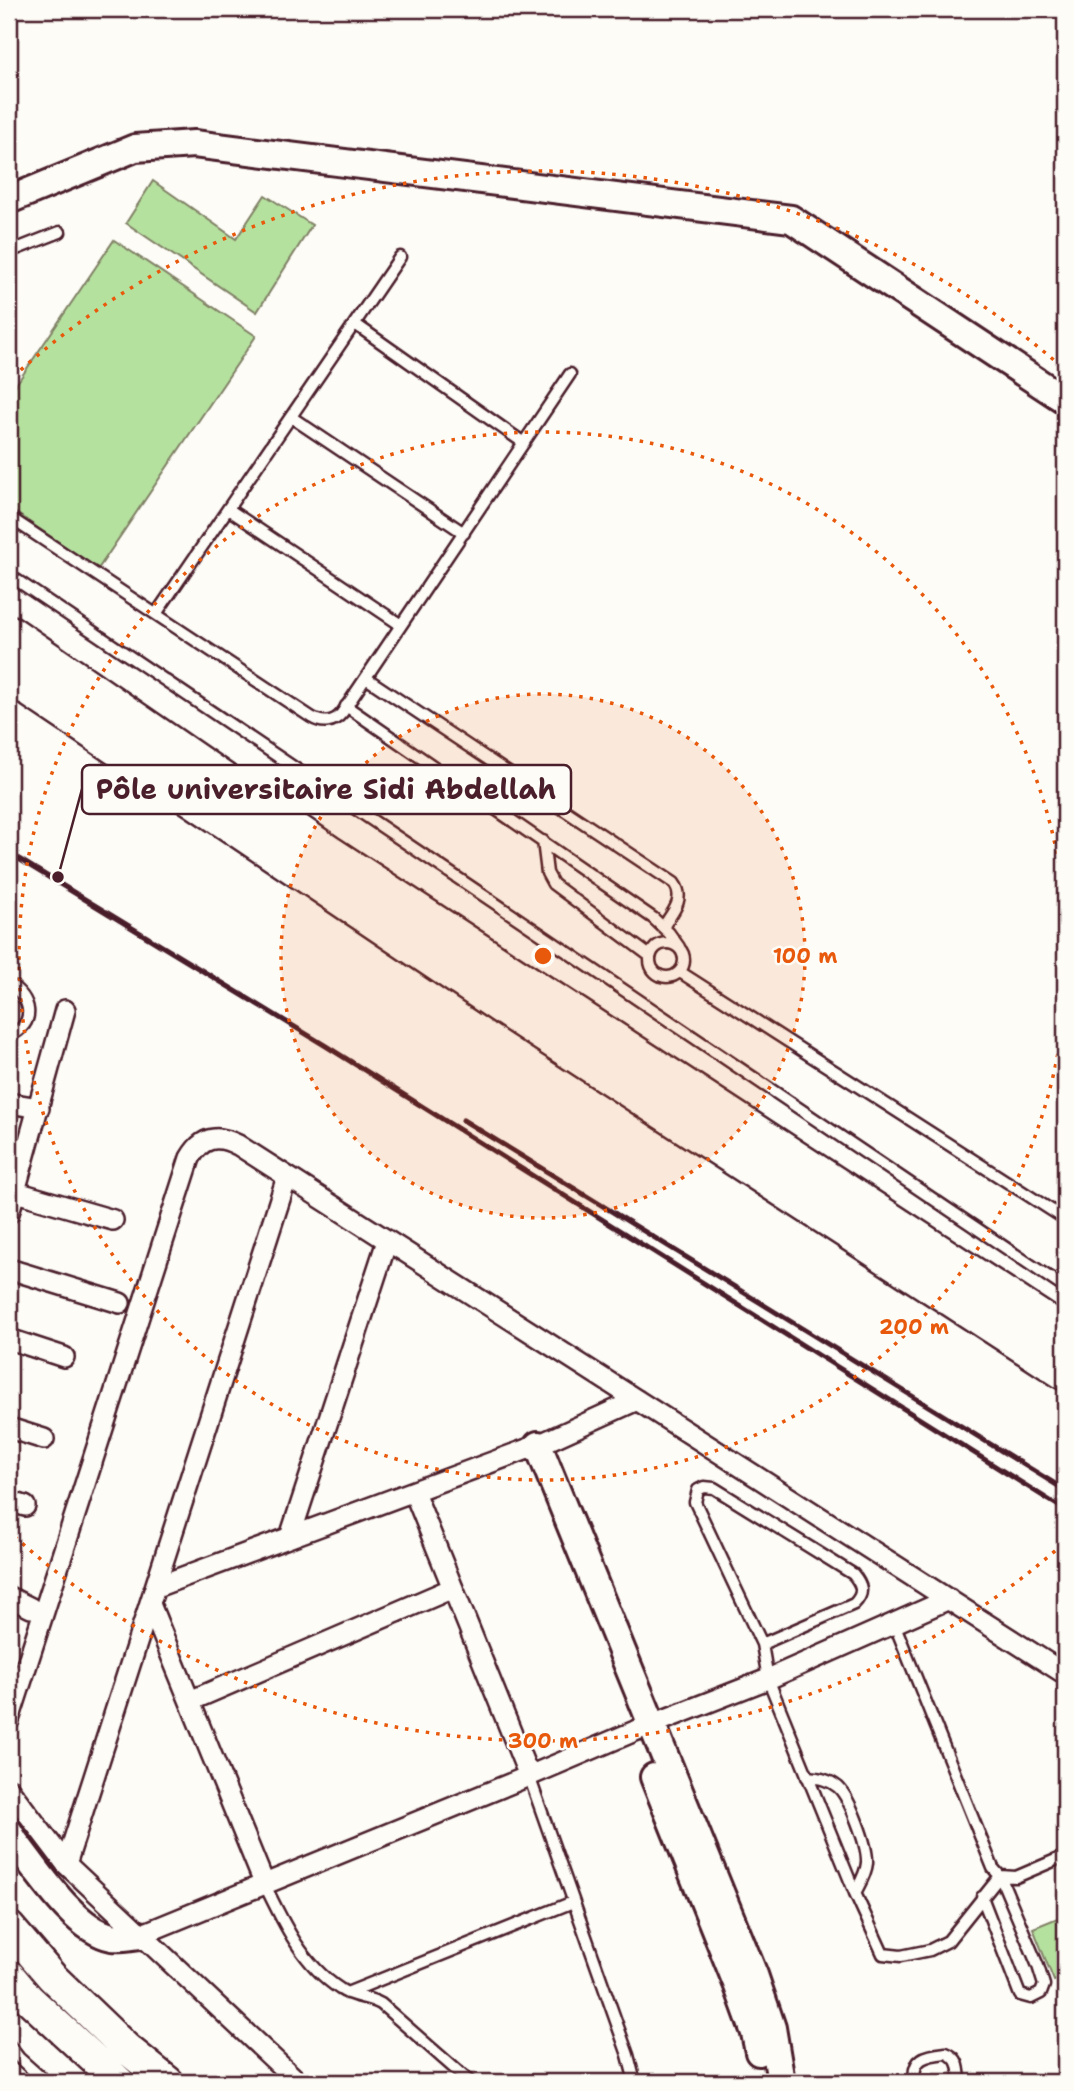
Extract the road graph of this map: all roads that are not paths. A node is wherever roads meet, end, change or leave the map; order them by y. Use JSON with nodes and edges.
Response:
{"nodes":[{"id":1,"x":9,"y":200,"type":"edge"},
{"id":2,"x":60,"y":232,"type":"dead end"},
{"id":3,"x":9,"y":253,"type":"edge"},
{"id":4,"x":400,"y":257,"type":"dead end"},
{"id":5,"x":355,"y":324,"type":"junction"},
{"id":6,"x":570,"y":374,"type":"dead end"},
{"id":7,"x":1065,"y":400,"type":"edge"},
{"id":8,"x":291,"y":416,"type":"junction"},
{"id":9,"x":524,"y":443,"type":"junction"},
{"id":10,"x":228,"y":509,"type":"junction"},
{"id":11,"x":9,"y":517,"type":"edge"},
{"id":12,"x":464,"y":533,"type":"junction"},
{"id":13,"x":9,"y":575,"type":"edge"},
{"id":14,"x":156,"y":614,"type":"junction"},
{"id":15,"x":401,"y":625,"type":"junction"},
{"id":16,"x":9,"y":633,"type":"edge"},
{"id":17,"x":9,"y":675,"type":"edge"},
{"id":18,"x":366,"y":678,"type":"junction"},
{"id":19,"x":346,"y":706,"type":"junction"},
{"id":20,"x":543,"y":841,"type":"junction"},
{"id":21,"x":663,"y":927,"type":"junction"},
{"id":22,"x":679,"y":947,"type":"junction"},
{"id":23,"x":650,"y":956,"type":"junction"},
{"id":24,"x":680,"y":971,"type":"junction"},
{"id":25,"x":9,"y":984,"type":"edge"},
{"id":26,"x":65,"y":1010,"type":"dead end"},
{"id":27,"x":9,"y":1036,"type":"edge"},
{"id":28,"x":9,"y":1103,"type":"edge"},
{"id":29,"x":39,"y":1108,"type":"junction"},
{"id":30,"x":287,"y":1177,"type":"junction"},
{"id":31,"x":16,"y":1192,"type":"junction"},
{"id":32,"x":9,"y":1213,"type":"edge"},
{"id":33,"x":1065,"y":1219,"type":"edge"},
{"id":34,"x":113,"y":1220,"type":"dead end"},
{"id":35,"x":387,"y":1241,"type":"junction"},
{"id":36,"x":9,"y":1269,"type":"edge"},
{"id":37,"x":1065,"y":1288,"type":"edge"},
{"id":38,"x":120,"y":1303,"type":"dead end"},
{"id":39,"x":1065,"y":1335,"type":"edge"},
{"id":40,"x":9,"y":1339,"type":"edge"},
{"id":41,"x":64,"y":1357,"type":"dead end"},
{"id":42,"x":1065,"y":1371,"type":"edge"},
{"id":43,"x":637,"y":1400,"type":"junction"},
{"id":44,"x":9,"y":1427,"type":"edge"},
{"id":45,"x":44,"y":1438,"type":"dead end"},
{"id":46,"x":531,"y":1448,"type":"junction"},
{"id":47,"x":414,"y":1492,"type":"junction"},
{"id":48,"x":290,"y":1537,"type":"junction"},
{"id":49,"x":453,"y":1588,"type":"junction"},
{"id":50,"x":153,"y":1596,"type":"junction"},
{"id":51,"x":9,"y":1597,"type":"edge"},
{"id":52,"x":949,"y":1599,"type":"junction"},
{"id":53,"x":31,"y":1608,"type":"dead end"},
{"id":54,"x":894,"y":1623,"type":"junction"},
{"id":55,"x":762,"y":1644,"type":"junction"},
{"id":56,"x":1065,"y":1674,"type":"edge"},
{"id":57,"x":768,"y":1679,"type":"junction"},
{"id":58,"x":190,"y":1701,"type":"junction"},
{"id":59,"x":9,"y":1720,"type":"edge"},
{"id":60,"x":644,"y":1728,"type":"junction"},
{"id":61,"x":529,"y":1776,"type":"junction"},
{"id":62,"x":807,"y":1777,"type":"junction"},
{"id":63,"x":9,"y":1789,"type":"edge"},
{"id":64,"x":9,"y":1832,"type":"edge"},
{"id":65,"x":1065,"y":1856,"type":"edge"},
{"id":66,"x":66,"y":1864,"type":"junction"},
{"id":67,"x":1000,"y":1876,"type":"junction"},
{"id":68,"x":264,"y":1883,"type":"junction"},
{"id":69,"x":855,"y":1893,"type":"junction"},
{"id":70,"x":982,"y":1897,"type":"junction"},
{"id":71,"x":573,"y":1902,"type":"junction"},
{"id":72,"x":9,"y":1927,"type":"edge"},
{"id":73,"x":140,"y":1935,"type":"junction"},
{"id":74,"x":9,"y":1975,"type":"edge"},
{"id":75,"x":347,"y":1993,"type":"junction"},
{"id":76,"x":9,"y":2045,"type":"edge"},
{"id":77,"x":14,"y":2057,"type":"edge"},
{"id":78,"x":46,"y":2082,"type":"edge"},
{"id":79,"x":119,"y":2082,"type":"edge"},
{"id":80,"x":168,"y":2082,"type":"edge"},
{"id":81,"x":298,"y":2082,"type":"edge"},
{"id":82,"x":470,"y":2082,"type":"edge"},
{"id":83,"x":635,"y":2082,"type":"edge"},
{"id":84,"x":763,"y":2082,"type":"edge"},
{"id":85,"x":781,"y":2082,"type":"edge"},
{"id":86,"x":915,"y":2082,"type":"edge"},
{"id":87,"x":960,"y":2082,"type":"edge"}],
"edges":[{"from":1,"to":7,"type":"street"},
{"from":2,"to":3,"type":"lane"},
{"from":4,"to":5,"type":"lane"},
{"from":5,"to":8,"type":"lane"},
{"from":5,"to":9,"type":"lane"},
{"from":6,"to":9,"type":"lane"},
{"from":8,"to":10,"type":"lane"},
{"from":8,"to":12,"type":"lane"},
{"from":9,"to":12,"type":"lane"},
{"from":10,"to":14,"type":"lane"},
{"from":10,"to":15,"type":"lane"},
{"from":11,"to":14,"type":"lane"},
{"from":12,"to":15,"type":"lane"},
{"from":13,"to":37,"type":"lane"},
{"from":14,"to":19,"type":"lane"},
{"from":15,"to":18,"type":"lane"},
{"from":16,"to":39,"type":"highway"},
{"from":17,"to":42,"type":"highway"},
{"from":18,"to":19,"type":"lane"},
{"from":18,"to":21,"type":"lane"},
{"from":19,"to":20,"type":"lane"},
{"from":20,"to":21,"type":"lane"},
{"from":20,"to":23,"type":"lane"},
{"from":21,"to":22,"type":"lane"},
{"from":22,"to":23,"type":"lane"},
{"from":22,"to":24,"type":"lane"},
{"from":23,"to":24,"type":"lane"},
{"from":24,"to":33,"type":"lane"},
{"from":25,"to":27,"type":"lane"},
{"from":26,"to":29,"type":"street"},
{"from":28,"to":29,"type":"street"},
{"from":29,"to":31,"type":"street"},
{"from":30,"to":35,"type":"street"},
{"from":30,"to":50,"type":"street"},
{"from":30,"to":59,"type":"street"},
{"from":31,"to":32,"type":"street"},
{"from":31,"to":34,"type":"street"},
{"from":35,"to":43,"type":"street"},
{"from":35,"to":48,"type":"street"},
{"from":36,"to":38,"type":"street"},
{"from":40,"to":41,"type":"street"},
{"from":43,"to":46,"type":"street"},
{"from":43,"to":52,"type":"street"},
{"from":44,"to":45,"type":"street"},
{"from":46,"to":47,"type":"street"},
{"from":46,"to":60,"type":"street"},
{"from":47,"to":48,"type":"street"},
{"from":47,"to":49,"type":"street"},
{"from":48,"to":50,"type":"street"},
{"from":49,"to":58,"type":"street"},
{"from":49,"to":61,"type":"street"},
{"from":50,"to":58,"type":"street"},
{"from":50,"to":66,"type":"street"},
{"from":51,"to":53,"type":"street"},
{"from":52,"to":54,"type":"street"},
{"from":52,"to":56,"type":"street"},
{"from":54,"to":57,"type":"street"},
{"from":54,"to":67,"type":"lane"},
{"from":55,"to":55,"type":"lane"},
{"from":55,"to":57,"type":"lane"},
{"from":57,"to":60,"type":"street"},
{"from":57,"to":62,"type":"lane"},
{"from":58,"to":68,"type":"street"},
{"from":60,"to":61,"type":"street"},
{"from":60,"to":84,"type":"street"},
{"from":60,"to":85,"type":"street"},
{"from":61,"to":68,"type":"street"},
{"from":61,"to":71,"type":"lane"},
{"from":62,"to":69,"type":"lane"},
{"from":62,"to":69,"type":"lane"},
{"from":63,"to":66,"type":"street"},
{"from":64,"to":73,"type":"street"},
{"from":65,"to":67,"type":"lane"},
{"from":66,"to":73,"type":"street"},
{"from":67,"to":70,"type":"lane"},
{"from":67,"to":70,"type":"lane"},
{"from":68,"to":73,"type":"street"},
{"from":68,"to":75,"type":"lane"},
{"from":69,"to":70,"type":"lane"},
{"from":71,"to":75,"type":"lane"},
{"from":71,"to":83,"type":"lane"},
{"from":72,"to":80,"type":"main road"},
{"from":73,"to":81,"type":"street"},
{"from":74,"to":79,"type":"main road"},
{"from":75,"to":82,"type":"lane"},
{"from":76,"to":77,"type":"lane"},
{"from":77,"to":78,"type":"lane"},
{"from":86,"to":87,"type":"lane"}]}
